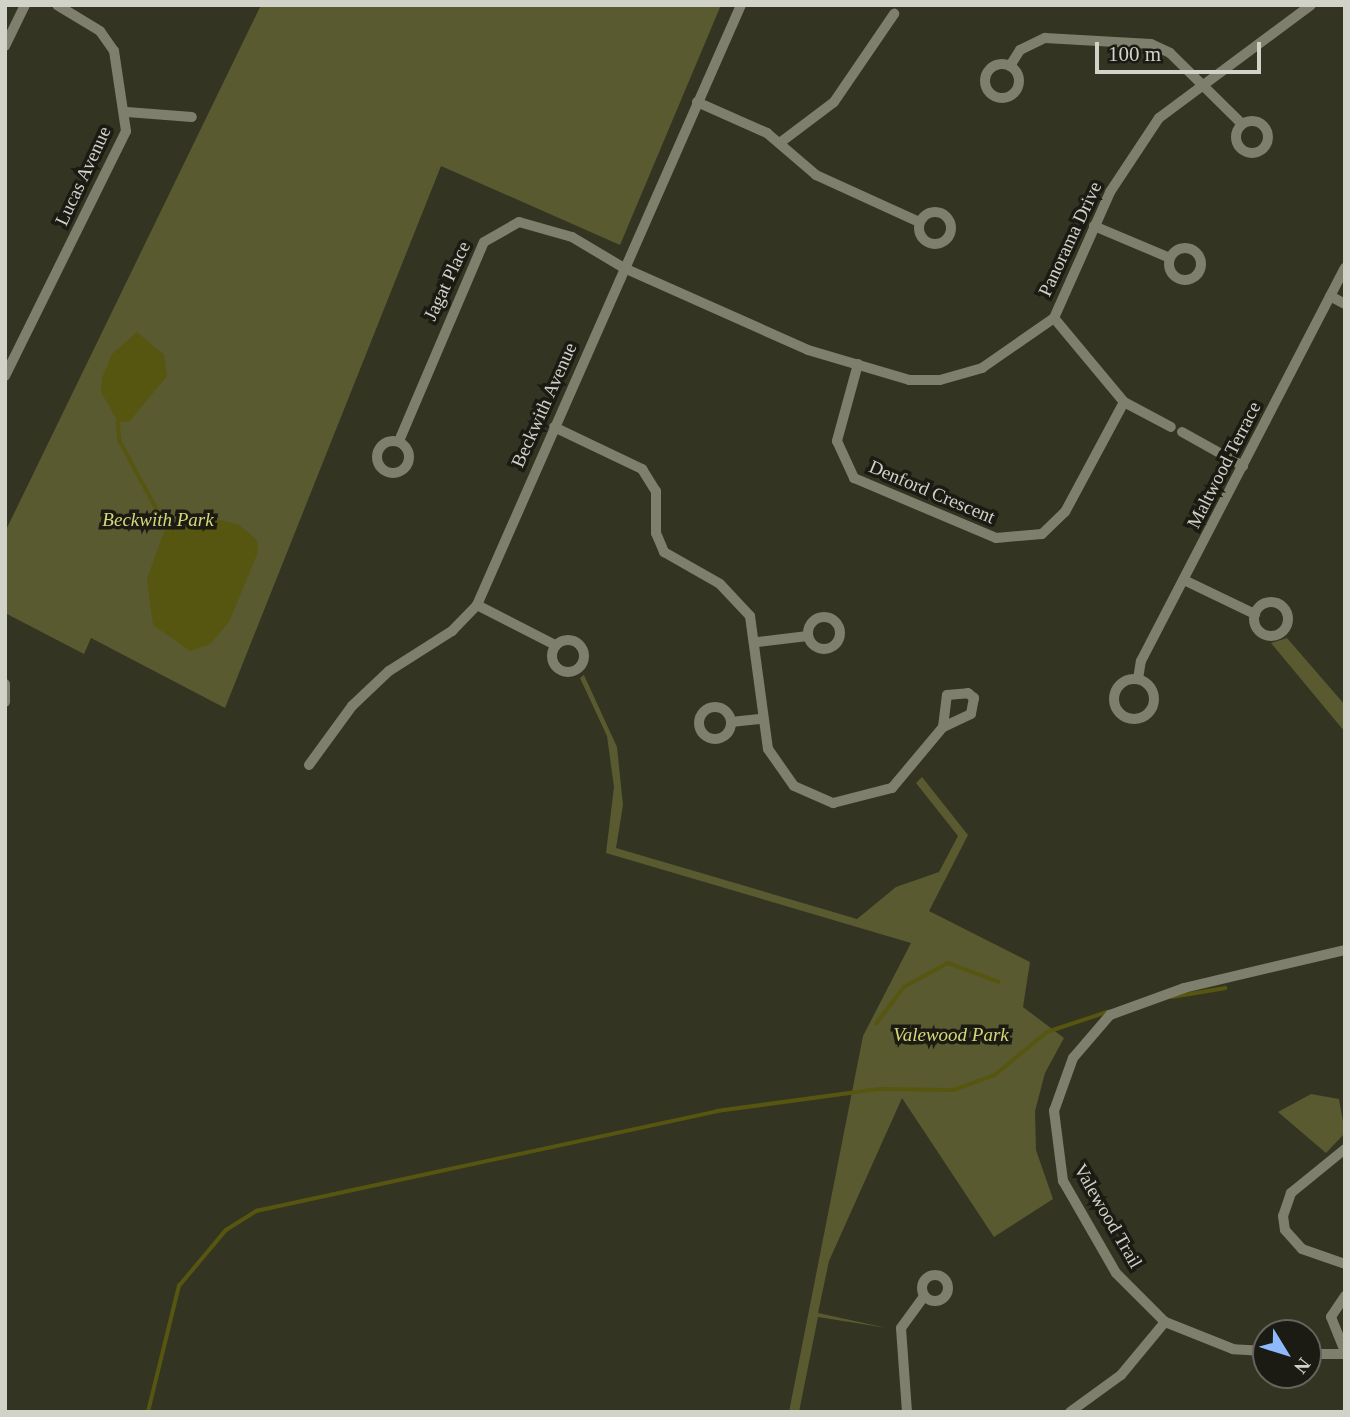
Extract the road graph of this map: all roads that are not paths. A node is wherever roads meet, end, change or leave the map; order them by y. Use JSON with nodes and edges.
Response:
{"nodes":[{"id":1,"x":24,"y":5,"type":"edge"},
{"id":2,"x":57,"y":5,"type":"edge"},
{"id":3,"x":741,"y":5,"type":"edge"},
{"id":4,"x":1311,"y":5,"type":"edge"},
{"id":5,"x":894,"y":14,"type":"dead end"},
{"id":6,"x":5,"y":46,"type":"edge"},
{"id":7,"x":1010,"y":66,"type":"dead end"},
{"id":8,"x":1199,"y":83,"type":"junction"},
{"id":9,"x":697,"y":102,"type":"junction"},
{"id":10,"x":127,"y":112,"type":"junction"},
{"id":11,"x":192,"y":117,"type":"dead end"},
{"id":12,"x":1242,"y":124,"type":"dead end"},
{"id":13,"x":780,"y":142,"type":"junction"},
{"id":14,"x":919,"y":222,"type":"dead end"},
{"id":15,"x":1094,"y":226,"type":"junction"},
{"id":16,"x":1170,"y":258,"type":"dead end"},
{"id":17,"x":624,"y":268,"type":"junction"},
{"id":18,"x":1345,"y":268,"type":"edge"},
{"id":19,"x":1330,"y":296,"type":"junction"},
{"id":20,"x":1345,"y":304,"type":"edge"},
{"id":21,"x":1054,"y":318,"type":"junction"},
{"id":22,"x":858,"y":364,"type":"junction"},
{"id":23,"x":5,"y":376,"type":"edge"},
{"id":24,"x":1124,"y":402,"type":"junction"},
{"id":25,"x":554,"y":427,"type":"junction"},
{"id":26,"x":399,"y":441,"type":"dead end"},
{"id":27,"x":1243,"y":466,"type":"junction"},
{"id":28,"x":1184,"y":580,"type":"junction"},
{"id":29,"x":477,"y":605,"type":"junction"},
{"id":30,"x":1255,"y":614,"type":"dead end"},
{"id":31,"x":808,"y":636,"type":"dead end"},
{"id":32,"x":758,"y":642,"type":"junction"},
{"id":33,"x":555,"y":645,"type":"dead end"},
{"id":34,"x":1138,"y":679,"type":"dead end"},
{"id":35,"x":5,"y":684,"type":"edge"},
{"id":36,"x":5,"y":702,"type":"edge"},
{"id":37,"x":762,"y":719,"type":"junction"},
{"id":38,"x":731,"y":722,"type":"dead end"},
{"id":39,"x":943,"y":727,"type":"dead end"},
{"id":40,"x":309,"y":765,"type":"dead end"},
{"id":41,"x":1345,"y":950,"type":"edge"},
{"id":42,"x":1345,"y":1149,"type":"edge"},
{"id":43,"x":1345,"y":1264,"type":"edge"},
{"id":44,"x":924,"y":1296,"type":"dead end"},
{"id":45,"x":1345,"y":1296,"type":"edge"},
{"id":46,"x":1165,"y":1322,"type":"junction"},
{"id":47,"x":1252,"y":1350,"type":"edge"},
{"id":48,"x":1345,"y":1353,"type":"edge"},
{"id":49,"x":1322,"y":1354,"type":"edge"},
{"id":50,"x":907,"y":1412,"type":"edge"},
{"id":51,"x":1070,"y":1412,"type":"edge"}],
"edges":[{"from":1,"to":6,"type":"street"},
{"from":2,"to":10,"type":"street","name":"Lucas Avenue"},
{"from":3,"to":9,"type":"street","name":"Beckwith Avenue"},
{"from":4,"to":8,"type":"street","name":"Panorama Drive"},
{"from":5,"to":13,"type":"street"},
{"from":7,"to":8,"type":"street"},
{"from":8,"to":12,"type":"street"},
{"from":8,"to":15,"type":"street","name":"Panorama Drive"},
{"from":9,"to":13,"type":"street"},
{"from":9,"to":17,"type":"street","name":"Beckwith Avenue"},
{"from":10,"to":11,"type":"street"},
{"from":10,"to":23,"type":"street","name":"Lucas Avenue"},
{"from":13,"to":14,"type":"street"},
{"from":15,"to":16,"type":"street"},
{"from":15,"to":21,"type":"street","name":"Panorama Drive"},
{"from":17,"to":22,"type":"street","name":"Panorama Drive"},
{"from":17,"to":25,"type":"street","name":"Beckwith Avenue"},
{"from":17,"to":26,"type":"street","name":"Jagat Place"},
{"from":18,"to":19,"type":"street","name":"Maltwood Terrace"},
{"from":19,"to":20,"type":"street"},
{"from":19,"to":27,"type":"street","name":"Maltwood Terrace"},
{"from":21,"to":22,"type":"street","name":"Panorama Drive"},
{"from":21,"to":24,"type":"street"},
{"from":22,"to":24,"type":"street","name":"Denford Crescent"},
{"from":24,"to":27,"type":"street"},
{"from":25,"to":29,"type":"street","name":"Beckwith Avenue"},
{"from":25,"to":32,"type":"street"},
{"from":27,"to":28,"type":"street","name":"Maltwood Terrace"},
{"from":28,"to":30,"type":"street"},
{"from":28,"to":34,"type":"street","name":"Maltwood Terrace"},
{"from":29,"to":33,"type":"street"},
{"from":29,"to":40,"type":"street","name":"Beckwith Avenue"},
{"from":31,"to":32,"type":"street"},
{"from":32,"to":37,"type":"street"},
{"from":35,"to":36,"type":"street"},
{"from":37,"to":38,"type":"street"},
{"from":37,"to":39,"type":"street"},
{"from":41,"to":46,"type":"street","name":"Valewood Trail"},
{"from":42,"to":43,"type":"street"},
{"from":44,"to":50,"type":"street"},
{"from":45,"to":48,"type":"street"},
{"from":46,"to":47,"type":"street","name":"Valewood Trail"},
{"from":46,"to":51,"type":"street"},
{"from":48,"to":49,"type":"street"}]}
